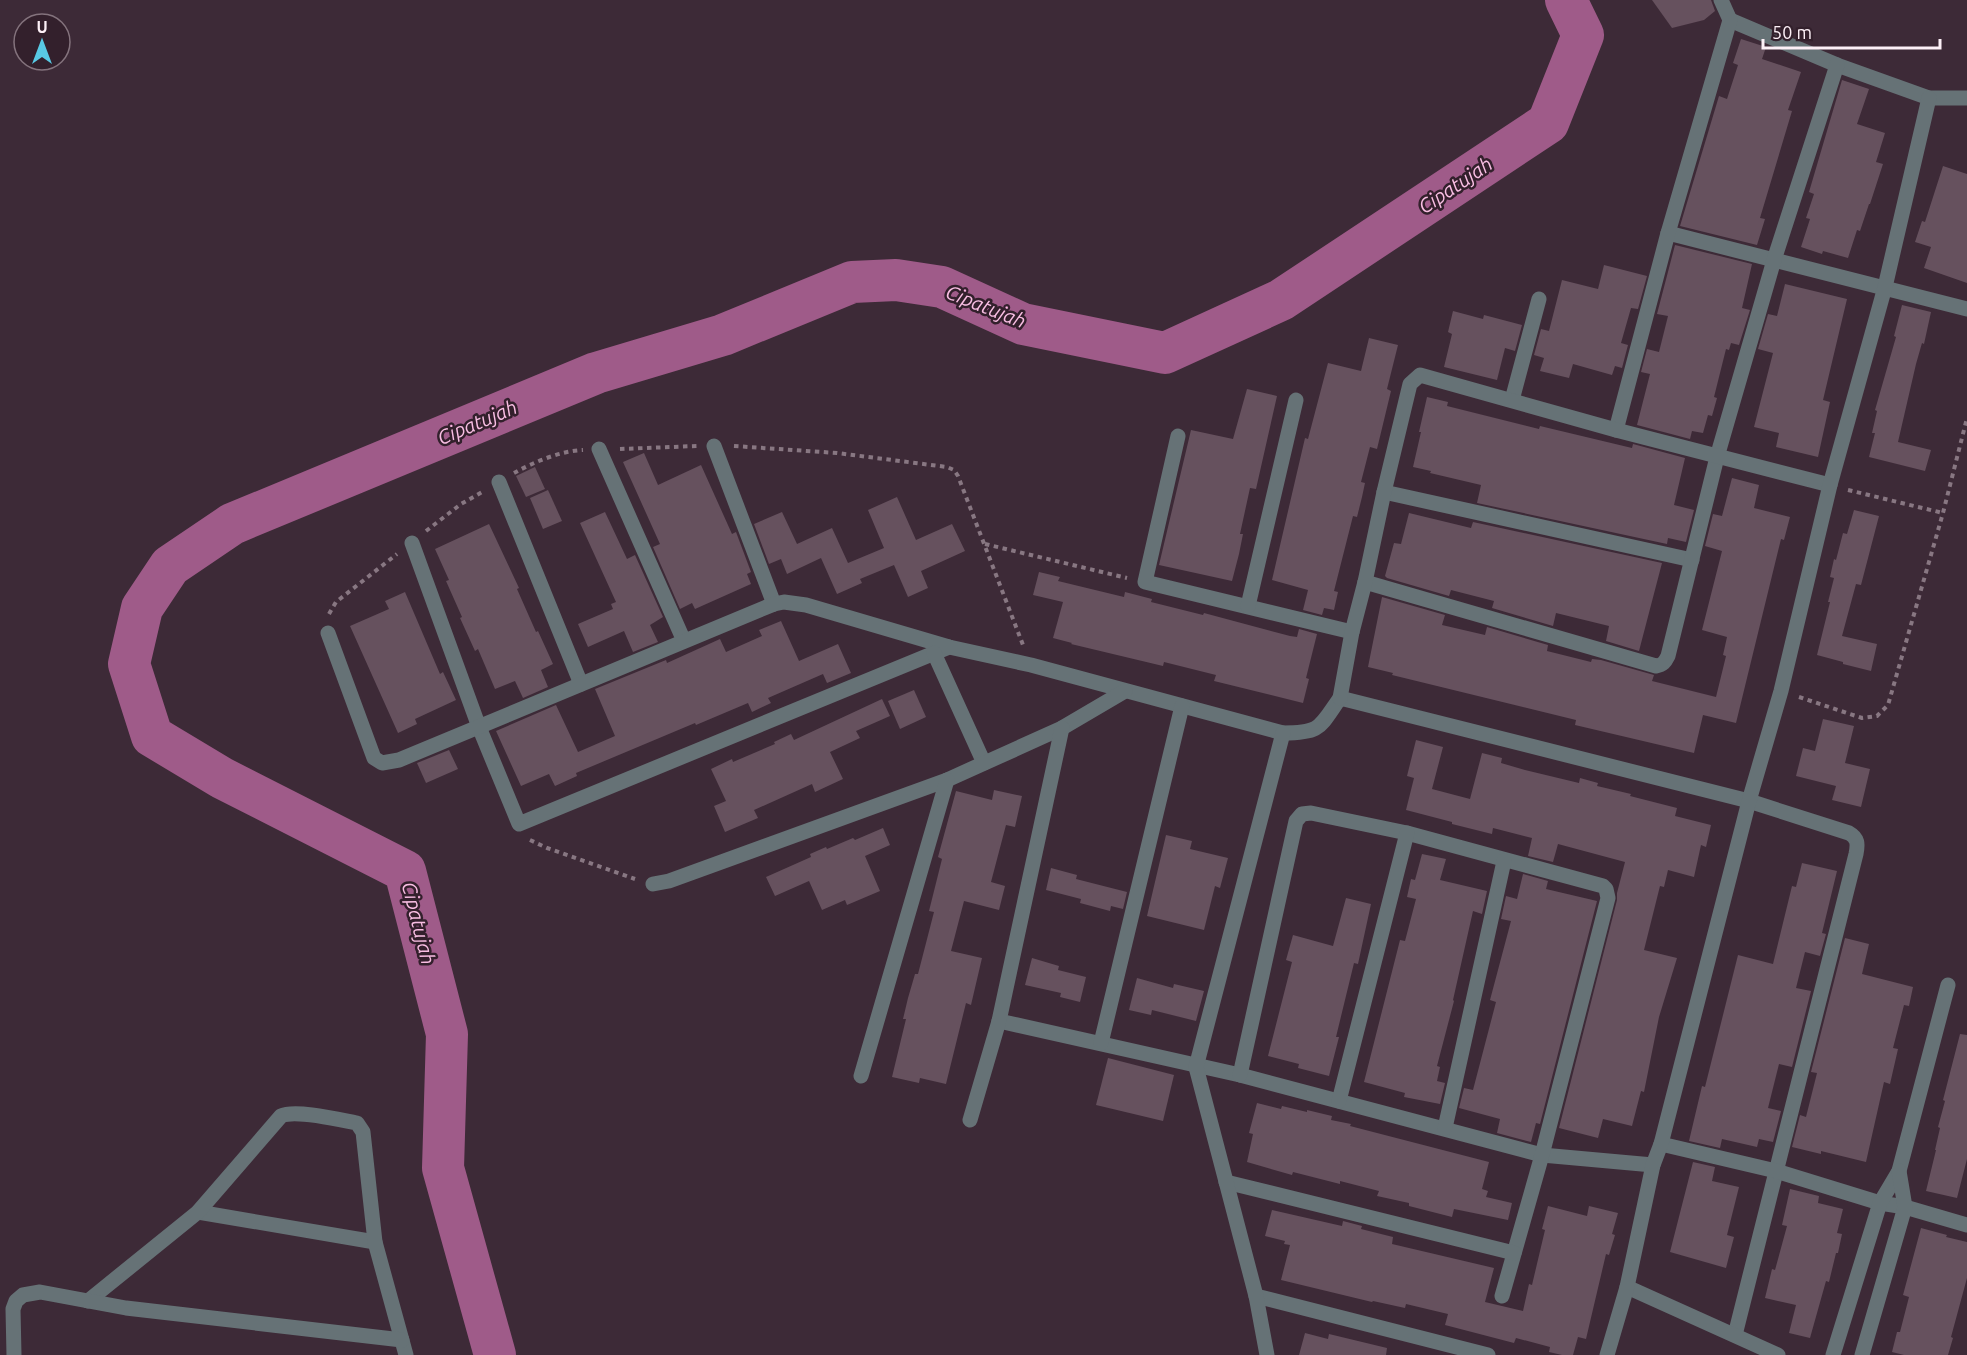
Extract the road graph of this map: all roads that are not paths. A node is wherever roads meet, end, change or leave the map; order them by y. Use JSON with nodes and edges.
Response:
{"nodes":[{"id":1,"x":1721,"y":0,"type":"edge"},
{"id":2,"x":1730,"y":20,"type":"junction"},
{"id":3,"x":1837,"y":65,"type":"junction"},
{"id":4,"x":1929,"y":98,"type":"junction"},
{"id":5,"x":1967,"y":98,"type":"edge"},
{"id":6,"x":1668,"y":233,"type":"junction"},
{"id":7,"x":1774,"y":260,"type":"junction"},
{"id":8,"x":1885,"y":287,"type":"junction"},
{"id":9,"x":1539,"y":299,"type":"dead end"},
{"id":10,"x":1967,"y":309,"type":"edge"},
{"id":11,"x":1296,"y":400,"type":"dead end"},
{"id":12,"x":1512,"y":400,"type":"junction"},
{"id":13,"x":1616,"y":430,"type":"junction"},
{"id":14,"x":1178,"y":436,"type":"dead end"},
{"id":15,"x":714,"y":446,"type":"dead end"},
{"id":16,"x":599,"y":449,"type":"dead end"},
{"id":17,"x":1717,"y":457,"type":"junction"},
{"id":18,"x":499,"y":482,"type":"dead end"},
{"id":19,"x":1830,"y":485,"type":"junction"},
{"id":20,"x":1383,"y":492,"type":"junction"},
{"id":21,"x":412,"y":543,"type":"dead end"},
{"id":22,"x":1692,"y":560,"type":"junction"},
{"id":23,"x":1365,"y":582,"type":"junction"},
{"id":24,"x":774,"y":604,"type":"junction"},
{"id":25,"x":1248,"y":606,"type":"junction"},
{"id":26,"x":1352,"y":632,"type":"junction"},
{"id":27,"x":328,"y":633,"type":"dead end"},
{"id":28,"x":684,"y":641,"type":"junction"},
{"id":29,"x":949,"y":647,"type":"junction"},
{"id":30,"x":934,"y":653,"type":"junction"},
{"id":31,"x":580,"y":684,"type":"junction"},
{"id":32,"x":1125,"y":691,"type":"junction"},
{"id":33,"x":1340,"y":698,"type":"junction"},
{"id":34,"x":1182,"y":706,"type":"junction"},
{"id":35,"x":479,"y":727,"type":"junction"},
{"id":36,"x":1062,"y":728,"type":"junction"},
{"id":37,"x":1283,"y":733,"type":"junction"},
{"id":38,"x":984,"y":763,"type":"junction"},
{"id":39,"x":947,"y":780,"type":"junction"},
{"id":40,"x":1749,"y":801,"type":"junction"},
{"id":41,"x":1407,"y":833,"type":"junction"},
{"id":42,"x":1504,"y":861,"type":"junction"},
{"id":43,"x":654,"y":884,"type":"road end"},
{"id":44,"x":1948,"y":985,"type":"dead end"},
{"id":45,"x":999,"y":1021,"type":"junction"},
{"id":46,"x":1101,"y":1043,"type":"junction"},
{"id":47,"x":1196,"y":1066,"type":"junction"},
{"id":48,"x":1240,"y":1075,"type":"junction"},
{"id":49,"x":861,"y":1076,"type":"dead end"},
{"id":50,"x":1340,"y":1101,"type":"junction"},
{"id":51,"x":970,"y":1120,"type":"dead end"},
{"id":52,"x":1445,"y":1128,"type":"junction"},
{"id":53,"x":1660,"y":1144,"type":"junction"},
{"id":54,"x":1542,"y":1155,"type":"junction"},
{"id":55,"x":1653,"y":1165,"type":"junction"},
{"id":56,"x":1776,"y":1171,"type":"junction"},
{"id":57,"x":1899,"y":1172,"type":"junction"},
{"id":58,"x":1226,"y":1182,"type":"junction"},
{"id":59,"x":1880,"y":1203,"type":"junction"},
{"id":60,"x":1905,"y":1207,"type":"junction"},
{"id":61,"x":198,"y":1212,"type":"junction"},
{"id":62,"x":1967,"y":1225,"type":"edge"},
{"id":63,"x":375,"y":1242,"type":"junction"},
{"id":64,"x":1514,"y":1253,"type":"junction"},
{"id":65,"x":1627,"y":1287,"type":"junction"},
{"id":66,"x":1256,"y":1296,"type":"junction"},
{"id":67,"x":1502,"y":1296,"type":"dead end"},
{"id":68,"x":88,"y":1301,"type":"junction"},
{"id":69,"x":1735,"y":1335,"type":"junction"},
{"id":70,"x":404,"y":1348,"type":"edge"},
{"id":71,"x":14,"y":1355,"type":"edge"},
{"id":72,"x":1267,"y":1355,"type":"edge"},
{"id":73,"x":1488,"y":1355,"type":"edge"},
{"id":74,"x":1607,"y":1355,"type":"edge"},
{"id":75,"x":1778,"y":1355,"type":"edge"},
{"id":76,"x":1833,"y":1355,"type":"edge"},
{"id":77,"x":1862,"y":1355,"type":"edge"}],
"edges":[{"from":1,"to":2,"type":"street"},
{"from":2,"to":3,"type":"street"},
{"from":2,"to":6,"type":"street"},
{"from":3,"to":4,"type":"street"},
{"from":3,"to":7,"type":"street"},
{"from":4,"to":5,"type":"street"},
{"from":4,"to":8,"type":"street"},
{"from":6,"to":7,"type":"street"},
{"from":6,"to":13,"type":"street"},
{"from":7,"to":8,"type":"street"},
{"from":7,"to":17,"type":"street"},
{"from":8,"to":10,"type":"street"},
{"from":8,"to":19,"type":"street"},
{"from":9,"to":12,"type":"street"},
{"from":11,"to":25,"type":"street"},
{"from":12,"to":13,"type":"street"},
{"from":12,"to":20,"type":"street"},
{"from":13,"to":17,"type":"street"},
{"from":14,"to":25,"type":"street"},
{"from":15,"to":24,"type":"street"},
{"from":16,"to":28,"type":"street"},
{"from":17,"to":19,"type":"street"},
{"from":17,"to":22,"type":"street"},
{"from":18,"to":31,"type":"street"},
{"from":19,"to":40,"type":"street"},
{"from":20,"to":22,"type":"street"},
{"from":20,"to":23,"type":"street"},
{"from":21,"to":35,"type":"street"},
{"from":22,"to":23,"type":"street"},
{"from":23,"to":26,"type":"street"},
{"from":24,"to":28,"type":"street"},
{"from":24,"to":29,"type":"street"},
{"from":25,"to":26,"type":"street"},
{"from":26,"to":33,"type":"street"},
{"from":27,"to":35,"type":"street"},
{"from":28,"to":31,"type":"street"},
{"from":29,"to":30,"type":"street"},
{"from":29,"to":32,"type":"street"},
{"from":30,"to":35,"type":"street"},
{"from":30,"to":38,"type":"street"},
{"from":31,"to":35,"type":"street"},
{"from":32,"to":34,"type":"street"},
{"from":32,"to":36,"type":"street"},
{"from":33,"to":37,"type":"street"},
{"from":33,"to":40,"type":"street"},
{"from":34,"to":37,"type":"street"},
{"from":34,"to":46,"type":"street"},
{"from":36,"to":38,"type":"street"},
{"from":36,"to":45,"type":"street"},
{"from":37,"to":47,"type":"street"},
{"from":38,"to":39,"type":"street"},
{"from":39,"to":43,"type":"street"},
{"from":39,"to":49,"type":"street"},
{"from":40,"to":53,"type":"street"},
{"from":40,"to":56,"type":"street"},
{"from":41,"to":42,"type":"street"},
{"from":41,"to":48,"type":"street"},
{"from":41,"to":50,"type":"street"},
{"from":42,"to":52,"type":"street"},
{"from":42,"to":54,"type":"street"},
{"from":44,"to":57,"type":"street"},
{"from":45,"to":46,"type":"street"},
{"from":45,"to":51,"type":"street"},
{"from":46,"to":47,"type":"street"},
{"from":47,"to":48,"type":"street"},
{"from":47,"to":58,"type":"street"},
{"from":48,"to":50,"type":"street"},
{"from":50,"to":52,"type":"street"},
{"from":52,"to":54,"type":"street"},
{"from":53,"to":55,"type":"street"},
{"from":53,"to":56,"type":"street"},
{"from":54,"to":55,"type":"street"},
{"from":54,"to":64,"type":"street"},
{"from":55,"to":65,"type":"street"},
{"from":56,"to":59,"type":"street"},
{"from":56,"to":69,"type":"street"},
{"from":57,"to":59,"type":"street"},
{"from":57,"to":60,"type":"street"},
{"from":58,"to":64,"type":"street"},
{"from":58,"to":66,"type":"street"},
{"from":59,"to":60,"type":"street"},
{"from":59,"to":76,"type":"street"},
{"from":60,"to":62,"type":"street"},
{"from":60,"to":77,"type":"street"},
{"from":61,"to":63,"type":"street"},
{"from":61,"to":63,"type":"street"},
{"from":61,"to":68,"type":"street"},
{"from":63,"to":70,"type":"street"},
{"from":64,"to":67,"type":"street"},
{"from":65,"to":69,"type":"street"},
{"from":65,"to":74,"type":"street"},
{"from":66,"to":72,"type":"street"},
{"from":66,"to":73,"type":"street"},
{"from":68,"to":70,"type":"street"},
{"from":68,"to":71,"type":"street"},
{"from":69,"to":75,"type":"street"}]}
